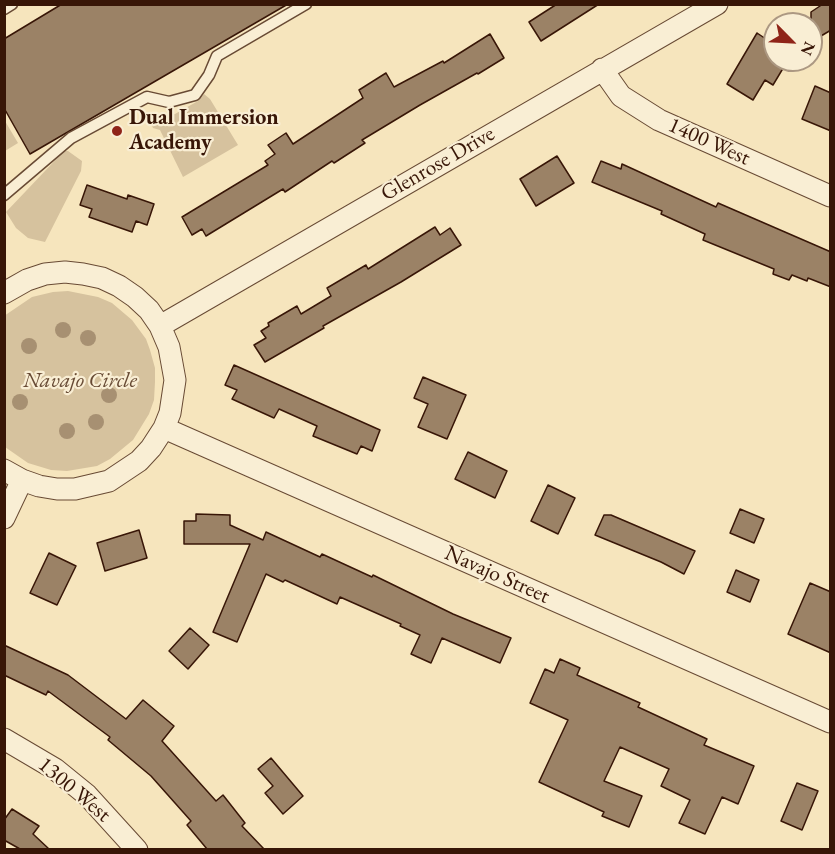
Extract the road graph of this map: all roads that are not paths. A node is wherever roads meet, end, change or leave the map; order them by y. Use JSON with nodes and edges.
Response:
{"nodes":[{"id":1,"x":12,"y":4,"type":"edge"},
{"id":2,"x":306,"y":4,"type":"edge"},
{"id":3,"x":717,"y":4,"type":"edge"},
{"id":4,"x":4,"y":9,"type":"edge"},
{"id":5,"x":602,"y":69,"type":"junction"},
{"id":6,"x":4,"y":195,"type":"edge"},
{"id":7,"x":831,"y":196,"type":"edge"},
{"id":8,"x":7,"y":284,"type":"edge"},
{"id":9,"x":160,"y":326,"type":"junction"},
{"id":10,"x":164,"y":428,"type":"junction"},
{"id":11,"x":14,"y":475,"type":"edge"},
{"id":12,"x":4,"y":518,"type":"edge"},
{"id":13,"x":831,"y":722,"type":"edge"},
{"id":14,"x":4,"y":739,"type":"edge"},
{"id":15,"x":137,"y":849,"type":"edge"}],
"edges":[{"from":1,"to":4,"type":"lane"},
{"from":2,"to":6,"type":"lane"},
{"from":3,"to":5,"type":"street","name":"Glenrose Drive"},
{"from":5,"to":7,"type":"street","name":"1400 West"},
{"from":5,"to":9,"type":"street","name":"Glenrose Drive"},
{"from":8,"to":9,"type":"street"},
{"from":9,"to":10,"type":"street"},
{"from":10,"to":11,"type":"street"},
{"from":10,"to":13,"type":"street","name":"Navajo Street"},
{"from":11,"to":12,"type":"street"},
{"from":14,"to":15,"type":"street","name":"1300 West"}]}
